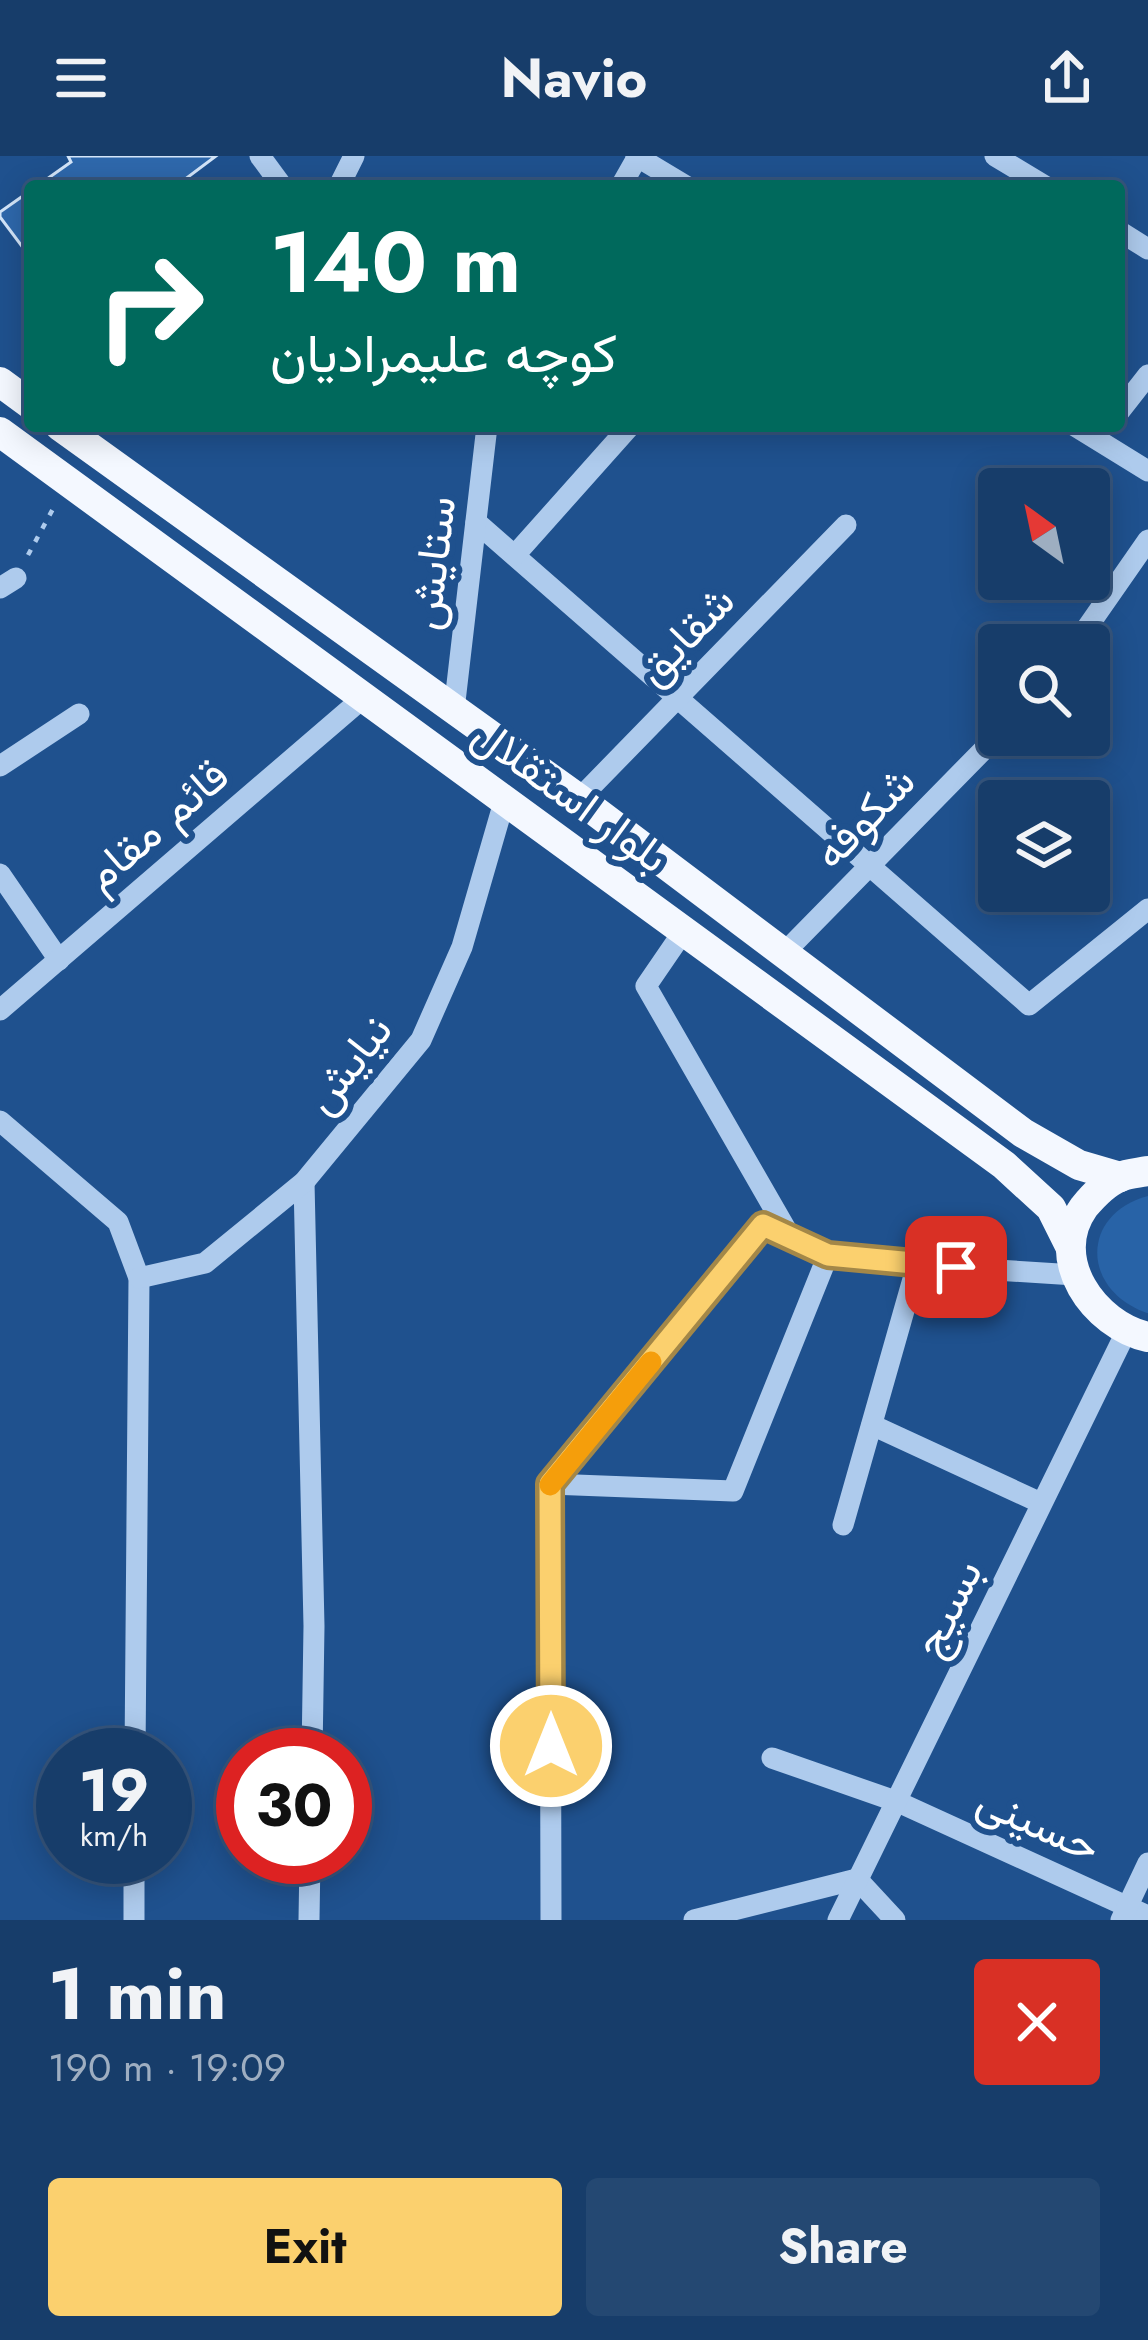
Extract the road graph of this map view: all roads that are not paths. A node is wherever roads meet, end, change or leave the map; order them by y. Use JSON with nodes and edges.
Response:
{"nodes":[{"id":1,"x":638,"y":156,"type":"edge"},
{"id":2,"x":995,"y":156,"type":"edge"},
{"id":3,"x":676,"y":180,"type":"edge"},
{"id":4,"x":1035,"y":180,"type":"edge"},
{"id":5,"x":1148,"y":375,"type":"edge"},
{"id":6,"x":1125,"y":404,"type":"edge"},
{"id":7,"x":0,"y":432,"type":"edge"},
{"id":8,"x":68,"y":432,"type":"edge"},
{"id":9,"x":486,"y":432,"type":"edge"},
{"id":10,"x":624,"y":432,"type":"edge"},
{"id":11,"x":1102,"y":433,"type":"edge"},
{"id":12,"x":1148,"y":471,"type":"edge"},
{"id":13,"x":476,"y":522,"type":"junction"},
{"id":14,"x":847,"y":525,"type":"dead end"},
{"id":15,"x":1148,"y":540,"type":"edge"},
{"id":16,"x":515,"y":556,"type":"junction"},
{"id":17,"x":1090,"y":624,"type":"edge"},
{"id":18,"x":363,"y":698,"type":"junction"},
{"id":19,"x":678,"y":698,"type":"junction"},
{"id":20,"x":454,"y":710,"type":"junction"},
{"id":21,"x":79,"y":714,"type":"dead end"},
{"id":22,"x":978,"y":755,"type":"edge"},
{"id":23,"x":0,"y":766,"type":"edge"},
{"id":24,"x":579,"y":799,"type":"junction"},
{"id":25,"x":504,"y":802,"type":"junction"},
{"id":26,"x":870,"y":866,"type":"junction"},
{"id":27,"x":0,"y":874,"type":"edge"},
{"id":28,"x":1148,"y":909,"type":"edge"},
{"id":29,"x":683,"y":932,"type":"junction"},
{"id":30,"x":784,"y":953,"type":"junction"},
{"id":31,"x":59,"y":960,"type":"junction"},
{"id":32,"x":0,"y":1010,"type":"edge"},
{"id":33,"x":0,"y":1121,"type":"edge"},
{"id":34,"x":1134,"y":1174,"type":"edge"},
{"id":35,"x":304,"y":1182,"type":"junction"},
{"id":36,"x":791,"y":1238,"type":"junction"},
{"id":37,"x":828,"y":1255,"type":"junction"},
{"id":38,"x":1073,"y":1260,"type":"junction"},
{"id":39,"x":917,"y":1265,"type":"junction"},
{"id":40,"x":140,"y":1278,"type":"junction"},
{"id":41,"x":1138,"y":1334,"type":"edge"},
{"id":42,"x":872,"y":1425,"type":"junction"},
{"id":43,"x":550,"y":1484,"type":"junction"},
{"id":44,"x":1041,"y":1503,"type":"junction"},
{"id":45,"x":843,"y":1525,"type":"dead end"},
{"id":46,"x":135,"y":1728,"type":"edge"},
{"id":47,"x":312,"y":1728,"type":"edge"},
{"id":48,"x":772,"y":1757,"type":"dead end"},
{"id":49,"x":898,"y":1802,"type":"junction"},
{"id":50,"x":1148,"y":1863,"type":"edge"},
{"id":51,"x":857,"y":1879,"type":"junction"},
{"id":52,"x":134,"y":1884,"type":"edge"},
{"id":53,"x":310,"y":1884,"type":"edge"},
{"id":54,"x":1132,"y":1914,"type":"edge"},
{"id":55,"x":134,"y":1920,"type":"edge"},
{"id":56,"x":309,"y":1920,"type":"edge"},
{"id":57,"x":551,"y":1920,"type":"edge"},
{"id":58,"x":694,"y":1920,"type":"edge"},
{"id":59,"x":838,"y":1920,"type":"edge"},
{"id":60,"x":896,"y":1920,"type":"edge"}],
"edges":[{"from":1,"to":3,"type":"street"},
{"from":2,"to":4,"type":"street"},
{"from":5,"to":6,"type":"street"},
{"from":7,"to":18,"type":"main road","name":"بلوار استقلال"},
{"from":8,"to":20,"type":"main road","name":"بلوار استقلال"},
{"from":9,"to":13,"type":"street","name":"ستایش"},
{"from":10,"to":16,"type":"street"},
{"from":11,"to":12,"type":"street"},
{"from":13,"to":16,"type":"street"},
{"from":13,"to":20,"type":"street","name":"ستایش"},
{"from":14,"to":19,"type":"street","name":"شقایق"},
{"from":15,"to":17,"type":"street"},
{"from":16,"to":19,"type":"street"},
{"from":18,"to":25,"type":"main road","name":"بلوار استقلال"},
{"from":18,"to":31,"type":"street","name":"قائم مقام"},
{"from":19,"to":24,"type":"street","name":"شقایق"},
{"from":19,"to":26,"type":"street"},
{"from":20,"to":24,"type":"main road","name":"بلوار استقلال"},
{"from":21,"to":23,"type":"street"},
{"from":22,"to":26,"type":"street","name":"شکوفه"},
{"from":24,"to":30,"type":"main road","name":"بلوار استقلال"},
{"from":25,"to":29,"type":"main road","name":"بلوار استقلال"},
{"from":25,"to":35,"type":"street","name":"نیایش"},
{"from":26,"to":28,"type":"street"},
{"from":26,"to":30,"type":"street","name":"شکوفه"},
{"from":27,"to":31,"type":"street"},
{"from":29,"to":36,"type":"street"},
{"from":29,"to":38,"type":"main road","name":"بلوار استقلال"},
{"from":30,"to":34,"type":"main road","name":"بلوار استقلال"},
{"from":31,"to":32,"type":"street","name":"قائم مقام"},
{"from":33,"to":40,"type":"street"},
{"from":34,"to":38,"type":"main road"},
{"from":35,"to":40,"type":"street","name":"نیایش"},
{"from":35,"to":47,"type":"street"},
{"from":36,"to":37,"type":"street"},
{"from":36,"to":43,"type":"street"},
{"from":37,"to":39,"type":"street"},
{"from":37,"to":43,"type":"street"},
{"from":38,"to":39,"type":"street"},
{"from":38,"to":41,"type":"main road","name":"بلوار استقلال"},
{"from":39,"to":42,"type":"street"},
{"from":40,"to":46,"type":"street"},
{"from":41,"to":44,"type":"street","name":"بسیج"},
{"from":42,"to":44,"type":"street"},
{"from":42,"to":45,"type":"street"},
{"from":43,"to":57,"type":"street"},
{"from":44,"to":49,"type":"street","name":"بسیج"},
{"from":48,"to":49,"type":"street","name":"حسینی"},
{"from":49,"to":51,"type":"street","name":"بسیج"},
{"from":49,"to":54,"type":"street","name":"حسینی"},
{"from":50,"to":54,"type":"street"},
{"from":51,"to":58,"type":"street"},
{"from":51,"to":59,"type":"street","name":"بسیج"},
{"from":51,"to":60,"type":"street"},
{"from":52,"to":55,"type":"street"},
{"from":53,"to":56,"type":"street"}]}
